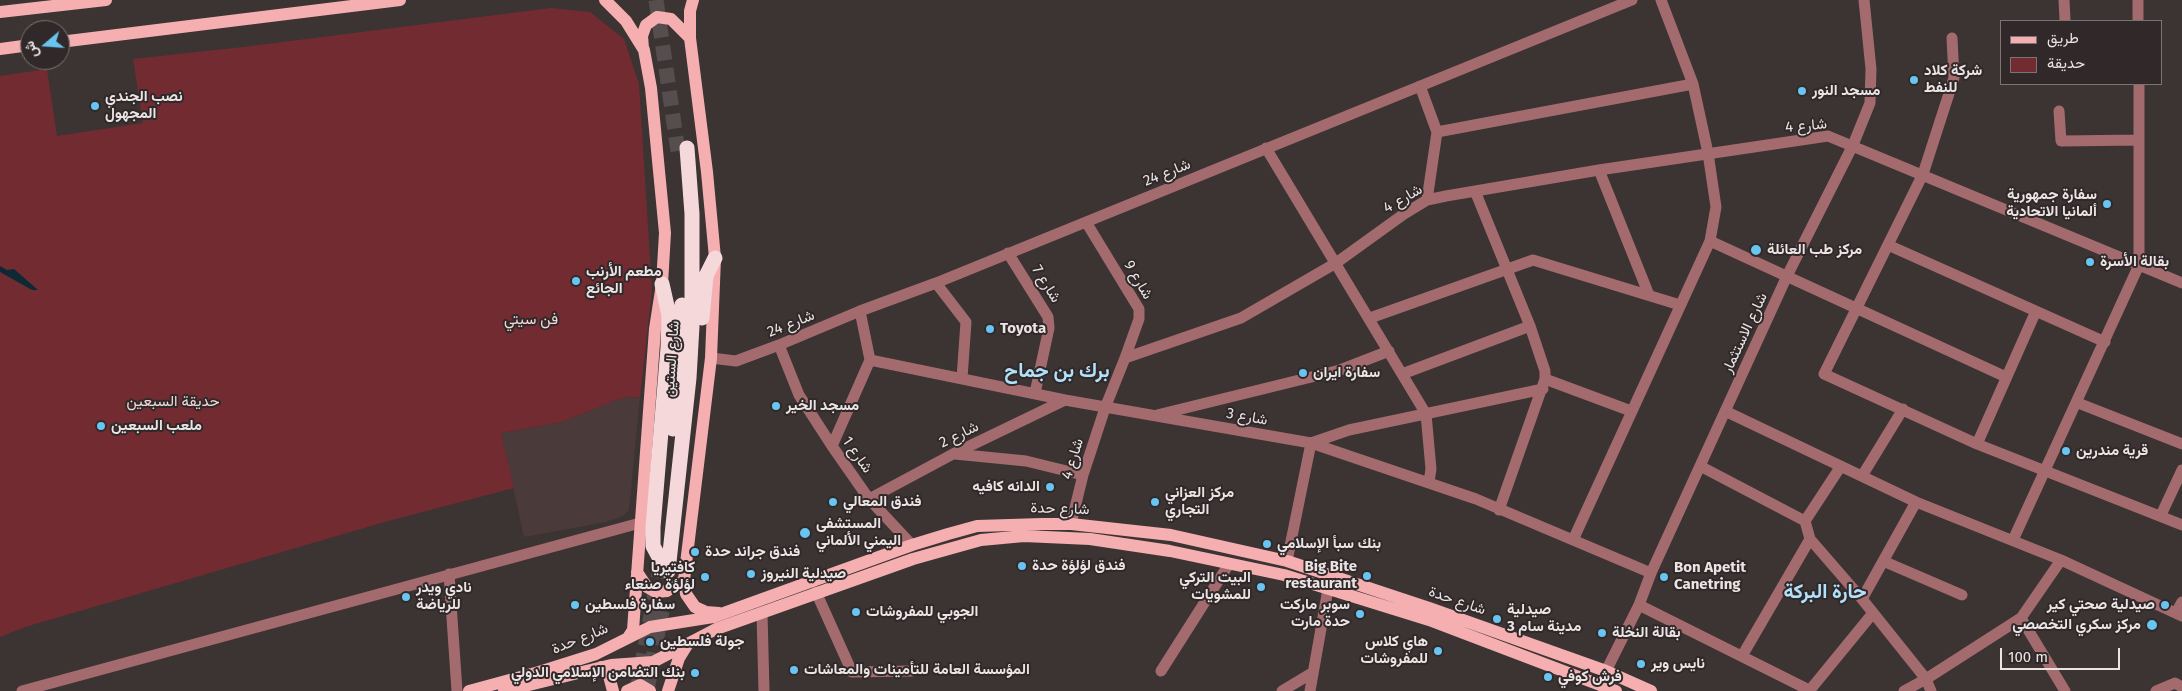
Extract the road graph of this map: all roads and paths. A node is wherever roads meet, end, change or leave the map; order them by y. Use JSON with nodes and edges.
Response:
{"nodes":[{"id":1,"x":106,"y":0,"type":"edge"},
{"id":2,"x":400,"y":0,"type":"edge"},
{"id":3,"x":605,"y":0,"type":"edge"},
{"id":4,"x":694,"y":0,"type":"edge"},
{"id":5,"x":1632,"y":0,"type":"edge"},
{"id":6,"x":1661,"y":0,"type":"edge"},
{"id":7,"x":1864,"y":0,"type":"edge"},
{"id":8,"x":2064,"y":0,"type":"edge"},
{"id":9,"x":2138,"y":0,"type":"edge"},
{"id":10,"x":0,"y":12,"type":"edge"},
{"id":11,"x":2064,"y":20,"type":"dead end"},
{"id":12,"x":2138,"y":20,"type":"edge"},
{"id":13,"x":690,"y":38,"type":"junction"},
{"id":14,"x":1952,"y":38,"type":"dead end"},
{"id":15,"x":70,"y":41,"type":"edge"},
{"id":16,"x":20,"y":47,"type":"edge"},
{"id":17,"x":0,"y":49,"type":"edge"},
{"id":18,"x":644,"y":50,"type":"junction"},
{"id":19,"x":1693,"y":84,"type":"junction"},
{"id":20,"x":2139,"y":85,"type":"edge"},
{"id":21,"x":1420,"y":86,"type":"junction"},
{"id":22,"x":2059,"y":111,"type":"dead end"},
{"id":23,"x":1437,"y":132,"type":"junction"},
{"id":24,"x":2139,"y":140,"type":"junction"},
{"id":25,"x":1854,"y":145,"type":"junction"},
{"id":26,"x":1266,"y":148,"type":"junction"},
{"id":27,"x":682,"y":149,"type":"tunnel mouth"},
{"id":28,"x":1708,"y":153,"type":"junction"},
{"id":29,"x":1599,"y":170,"type":"junction"},
{"id":30,"x":1923,"y":174,"type":"junction"},
{"id":31,"x":1475,"y":191,"type":"junction"},
{"id":32,"x":1427,"y":200,"type":"junction"},
{"id":33,"x":1086,"y":222,"type":"junction"},
{"id":34,"x":1710,"y":241,"type":"junction"},
{"id":35,"x":1888,"y":245,"type":"junction"},
{"id":36,"x":1008,"y":253,"type":"junction"},
{"id":37,"x":715,"y":258,"type":"junction"},
{"id":38,"x":1336,"y":263,"type":"junction"},
{"id":39,"x":2139,"y":265,"type":"junction"},
{"id":40,"x":1507,"y":268,"type":"junction"},
{"id":41,"x":1787,"y":276,"type":"junction"},
{"id":42,"x":936,"y":283,"type":"junction"},
{"id":43,"x":2182,"y":283,"type":"edge"},
{"id":44,"x":662,"y":284,"type":"junction"},
{"id":45,"x":1649,"y":295,"type":"junction"},
{"id":46,"x":1680,"y":305,"type":"junction"},
{"id":47,"x":1856,"y":308,"type":"junction"},
{"id":48,"x":860,"y":311,"type":"junction"},
{"id":49,"x":2036,"y":311,"type":"junction"},
{"id":50,"x":1370,"y":318,"type":"junction"},
{"id":51,"x":1530,"y":326,"type":"junction"},
{"id":52,"x":2105,"y":342,"type":"junction"},
{"id":53,"x":779,"y":345,"type":"junction"},
{"id":54,"x":1389,"y":351,"type":"junction"},
{"id":55,"x":710,"y":358,"type":"junction"},
{"id":56,"x":1126,"y":358,"type":"junction"},
{"id":57,"x":870,"y":360,"type":"junction"},
{"id":58,"x":1402,"y":374,"type":"junction"},
{"id":59,"x":2006,"y":377,"type":"junction"},
{"id":60,"x":962,"y":378,"type":"junction"},
{"id":61,"x":1544,"y":384,"type":"junction"},
{"id":62,"x":1035,"y":393,"type":"junction"},
{"id":63,"x":1065,"y":400,"type":"junction"},
{"id":64,"x":2078,"y":403,"type":"junction"},
{"id":65,"x":1105,"y":408,"type":"junction"},
{"id":66,"x":1903,"y":409,"type":"junction"},
{"id":67,"x":1631,"y":411,"type":"junction"},
{"id":68,"x":1725,"y":411,"type":"junction"},
{"id":69,"x":1426,"y":414,"type":"junction"},
{"id":70,"x":1151,"y":416,"type":"junction"},
{"id":71,"x":1311,"y":443,"type":"junction"},
{"id":72,"x":1977,"y":444,"type":"junction"},
{"id":73,"x":2182,"y":444,"type":"edge"},
{"id":74,"x":832,"y":446,"type":"junction"},
{"id":75,"x":953,"y":454,"type":"junction"},
{"id":76,"x":1700,"y":466,"type":"junction"},
{"id":77,"x":1841,"y":466,"type":"junction"},
{"id":78,"x":2182,"y":470,"type":"edge"},
{"id":79,"x":2044,"y":472,"type":"junction"},
{"id":80,"x":1083,"y":475,"type":"junction"},
{"id":81,"x":1862,"y":476,"type":"junction"},
{"id":82,"x":1429,"y":482,"type":"junction"},
{"id":83,"x":869,"y":499,"type":"junction"},
{"id":84,"x":1916,"y":502,"type":"junction"},
{"id":85,"x":1500,"y":510,"type":"junction"},
{"id":86,"x":2161,"y":515,"type":"junction"},
{"id":87,"x":1804,"y":521,"type":"junction"},
{"id":88,"x":640,"y":523,"type":"junction"},
{"id":89,"x":1071,"y":524,"type":"junction"},
{"id":90,"x":2182,"y":525,"type":"edge"},
{"id":91,"x":948,"y":534,"type":"junction"},
{"id":92,"x":1810,"y":539,"type":"junction"},
{"id":93,"x":1573,"y":540,"type":"junction"},
{"id":94,"x":2014,"y":540,"type":"junction"},
{"id":95,"x":912,"y":545,"type":"junction"},
{"id":96,"x":954,"y":547,"type":"junction"},
{"id":97,"x":2061,"y":560,"type":"junction"},
{"id":98,"x":1287,"y":561,"type":"junction"},
{"id":99,"x":1883,"y":561,"type":"junction"},
{"id":100,"x":664,"y":564,"type":"junction"},
{"id":101,"x":1229,"y":564,"type":"junction"},
{"id":102,"x":637,"y":572,"type":"junction"},
{"id":103,"x":1650,"y":573,"type":"junction"},
{"id":104,"x":450,"y":574,"type":"junction"},
{"id":105,"x":684,"y":580,"type":"junction"},
{"id":106,"x":1328,"y":589,"type":"junction"},
{"id":107,"x":816,"y":592,"type":"junction"},
{"id":108,"x":1962,"y":595,"type":"dead end"},
{"id":109,"x":1862,"y":599,"type":"junction"},
{"id":110,"x":2182,"y":602,"type":"edge"},
{"id":111,"x":1639,"y":605,"type":"junction"},
{"id":112,"x":762,"y":613,"type":"junction"},
{"id":113,"x":1873,"y":613,"type":"junction"},
{"id":114,"x":721,"y":614,"type":"junction"},
{"id":115,"x":2179,"y":615,"type":"edge"},
{"id":116,"x":2021,"y":618,"type":"junction"},
{"id":117,"x":629,"y":636,"type":"junction"},
{"id":118,"x":688,"y":643,"type":"junction"},
{"id":119,"x":1742,"y":656,"type":"junction"},
{"id":120,"x":601,"y":667,"type":"junction"},
{"id":121,"x":1606,"y":670,"type":"junction"},
{"id":122,"x":912,"y":671,"type":"dead end"},
{"id":123,"x":1160,"y":671,"type":"dead end"},
{"id":124,"x":1312,"y":673,"type":"junction"},
{"id":125,"x":1926,"y":679,"type":"junction"},
{"id":126,"x":2182,"y":687,"type":"edge"},
{"id":127,"x":22,"y":691,"type":"edge"},
{"id":128,"x":458,"y":691,"type":"edge"},
{"id":129,"x":469,"y":691,"type":"edge"},
{"id":130,"x":504,"y":691,"type":"edge"},
{"id":131,"x":613,"y":691,"type":"edge"},
{"id":132,"x":627,"y":691,"type":"edge"},
{"id":133,"x":650,"y":691,"type":"edge"},
{"id":134,"x":668,"y":691,"type":"edge"},
{"id":135,"x":764,"y":691,"type":"edge"},
{"id":136,"x":1282,"y":691,"type":"edge"},
{"id":137,"x":1310,"y":691,"type":"edge"},
{"id":138,"x":1616,"y":691,"type":"edge"},
{"id":139,"x":1651,"y":691,"type":"edge"},
{"id":140,"x":1810,"y":691,"type":"edge"},
{"id":141,"x":1904,"y":691,"type":"edge"},
{"id":142,"x":1932,"y":691,"type":"edge"},
{"id":143,"x":2065,"y":691,"type":"edge"},
{"id":144,"x":2156,"y":691,"type":"edge"}],
"edges":[{"from":1,"to":10,"type":"main road"},
{"from":2,"to":15,"type":"main road"},
{"from":3,"to":18,"type":"main road"},
{"from":4,"to":13,"type":"main road"},
{"from":5,"to":21,"type":"street","name":"شارع 24"},
{"from":6,"to":19,"type":"street"},
{"from":7,"to":25,"type":"street","name":"شارع الاستثمار"},
{"from":8,"to":11,"type":"street"},
{"from":9,"to":12,"type":"street"},
{"from":13,"to":18,"type":"main road"},
{"from":13,"to":37,"type":"main road"},
{"from":14,"to":30,"type":"street"},
{"from":16,"to":17,"type":"main road"},
{"from":18,"to":44,"type":"main road"},
{"from":19,"to":23,"type":"street"},
{"from":19,"to":28,"type":"street"},
{"from":20,"to":24,"type":"street"},
{"from":21,"to":23,"type":"street"},
{"from":21,"to":26,"type":"street","name":"شارع 24"},
{"from":22,"to":24,"type":"street"},
{"from":23,"to":32,"type":"street"},
{"from":24,"to":39,"type":"street"},
{"from":25,"to":28,"type":"street","name":"شارع 4"},
{"from":25,"to":30,"type":"street","name":"شارع 4"},
{"from":25,"to":41,"type":"street","name":"شارع الاستثمار"},
{"from":26,"to":33,"type":"street","name":"شارع 24"},
{"from":26,"to":38,"type":"street"},
{"from":27,"to":100,"type":"highway","name":"شارع الستين"},
{"from":28,"to":29,"type":"street","name":"شارع 4"},
{"from":28,"to":34,"type":"street"},
{"from":29,"to":31,"type":"street","name":"شارع 4"},
{"from":29,"to":45,"type":"street"},
{"from":30,"to":35,"type":"street"},
{"from":30,"to":39,"type":"street","name":"شارع 4"},
{"from":31,"to":32,"type":"street","name":"شارع 4"},
{"from":31,"to":40,"type":"street"},
{"from":32,"to":38,"type":"street","name":"شارع 4"},
{"from":33,"to":36,"type":"street","name":"شارع 24"},
{"from":33,"to":56,"type":"street","name":"شارع 9"},
{"from":34,"to":41,"type":"street"},
{"from":34,"to":46,"type":"street"},
{"from":35,"to":47,"type":"street"},
{"from":35,"to":49,"type":"street"},
{"from":36,"to":42,"type":"street","name":"شارع 24"},
{"from":36,"to":62,"type":"street","name":"شارع 7"},
{"from":37,"to":55,"type":"main road"},
{"from":37,"to":100,"type":"highway"},
{"from":38,"to":50,"type":"street"},
{"from":38,"to":56,"type":"street","name":"شارع 4"},
{"from":39,"to":43,"type":"street","name":"شارع 4"},
{"from":39,"to":52,"type":"street"},
{"from":40,"to":45,"type":"street"},
{"from":40,"to":50,"type":"street"},
{"from":40,"to":51,"type":"street"},
{"from":41,"to":47,"type":"street"},
{"from":41,"to":68,"type":"street","name":"شارع الاستثمار"},
{"from":42,"to":48,"type":"street","name":"شارع 24"},
{"from":42,"to":60,"type":"street"},
{"from":44,"to":88,"type":"main road"},
{"from":44,"to":100,"type":"highway"},
{"from":45,"to":46,"type":"street"},
{"from":46,"to":67,"type":"street"},
{"from":47,"to":59,"type":"street"},
{"from":47,"to":66,"type":"street"},
{"from":48,"to":53,"type":"street","name":"شارع 24"},
{"from":48,"to":57,"type":"street"},
{"from":49,"to":52,"type":"street"},
{"from":49,"to":59,"type":"street"},
{"from":50,"to":54,"type":"street"},
{"from":51,"to":58,"type":"street"},
{"from":51,"to":61,"type":"street"},
{"from":52,"to":64,"type":"street"},
{"from":53,"to":55,"type":"street","name":"شارع 24"},
{"from":53,"to":74,"type":"street","name":"شارع 1"},
{"from":54,"to":58,"type":"street"},
{"from":54,"to":70,"type":"street"},
{"from":55,"to":105,"type":"main road"},
{"from":56,"to":65,"type":"street","name":"شارع 4"},
{"from":57,"to":60,"type":"street","name":"شارع 3"},
{"from":57,"to":74,"type":"street"},
{"from":58,"to":69,"type":"street"},
{"from":59,"to":72,"type":"street"},
{"from":60,"to":62,"type":"street","name":"شارع 3"},
{"from":61,"to":67,"type":"street"},
{"from":61,"to":69,"type":"street"},
{"from":61,"to":85,"type":"street"},
{"from":62,"to":63,"type":"street","name":"شارع 3"},
{"from":63,"to":65,"type":"street","name":"شارع 3"},
{"from":63,"to":75,"type":"street","name":"شارع 2"},
{"from":64,"to":73,"type":"street"},
{"from":64,"to":79,"type":"street"},
{"from":65,"to":70,"type":"street","name":"شارع 3"},
{"from":65,"to":80,"type":"street","name":"شارع 4"},
{"from":66,"to":72,"type":"street"},
{"from":66,"to":81,"type":"street"},
{"from":67,"to":93,"type":"street"},
{"from":68,"to":76,"type":"street","name":"شارع الاستثمار"},
{"from":68,"to":77,"type":"street"},
{"from":69,"to":71,"type":"street"},
{"from":69,"to":82,"type":"street"},
{"from":70,"to":71,"type":"street","name":"شارع 3"},
{"from":71,"to":82,"type":"street","name":"شارع 3"},
{"from":71,"to":98,"type":"street"},
{"from":72,"to":79,"type":"street"},
{"from":74,"to":83,"type":"street","name":"شارع 1"},
{"from":75,"to":80,"type":"street"},
{"from":75,"to":83,"type":"street","name":"شارع 2"},
{"from":76,"to":87,"type":"street"},
{"from":76,"to":103,"type":"street","name":"شارع الاستثمار"},
{"from":77,"to":81,"type":"street"},
{"from":77,"to":87,"type":"street"},
{"from":78,"to":86,"type":"street"},
{"from":79,"to":86,"type":"street"},
{"from":79,"to":94,"type":"street"},
{"from":80,"to":89,"type":"street","name":"شارع 4"},
{"from":81,"to":84,"type":"street"},
{"from":82,"to":85,"type":"street","name":"شارع 3"},
{"from":83,"to":95,"type":"street","name":"شارع 1"},
{"from":84,"to":94,"type":"street"},
{"from":84,"to":99,"type":"street"},
{"from":85,"to":93,"type":"street","name":"شارع 3"},
{"from":86,"to":90,"type":"street"},
{"from":87,"to":92,"type":"street"},
{"from":88,"to":102,"type":"main road"},
{"from":88,"to":104,"type":"street"},
{"from":89,"to":91,"type":"main road","name":"شارع حدة"},
{"from":89,"to":98,"type":"main road","name":"شارع حدة"},
{"from":91,"to":95,"type":"main road","name":"شارع حدة"},
{"from":91,"to":96,"type":"main road"},
{"from":92,"to":109,"type":"street"},
{"from":92,"to":119,"type":"street"},
{"from":93,"to":103,"type":"street","name":"شارع 3"},
{"from":94,"to":97,"type":"street"},
{"from":95,"to":114,"type":"main road","name":"شارع حدة"},
{"from":96,"to":101,"type":"main road","name":"شارع حدة"},
{"from":96,"to":107,"type":"main road","name":"شارع حدة"},
{"from":97,"to":115,"type":"street"},
{"from":97,"to":116,"type":"street"},
{"from":98,"to":121,"type":"main road","name":"شارع حدة"},
{"from":99,"to":108,"type":"street"},
{"from":99,"to":109,"type":"street"},
{"from":101,"to":106,"type":"main road","name":"شارع حدة"},
{"from":101,"to":123,"type":"street"},
{"from":102,"to":105,"type":"main road"},
{"from":102,"to":117,"type":"main road"},
{"from":103,"to":111,"type":"street","name":"شارع الاستثمار"},
{"from":104,"to":127,"type":"street"},
{"from":104,"to":128,"type":"street"},
{"from":105,"to":114,"type":"main road"},
{"from":106,"to":124,"type":"street"},
{"from":106,"to":138,"type":"main road","name":"شارع حدة"},
{"from":107,"to":112,"type":"main road","name":"شارع حدة"},
{"from":107,"to":122,"type":"street"},
{"from":109,"to":113,"type":"street"},
{"from":110,"to":115,"type":"street"},
{"from":111,"to":119,"type":"street"},
{"from":111,"to":121,"type":"street","name":"شارع الاستثمار"},
{"from":112,"to":118,"type":"main road","name":"شارع حدة"},
{"from":112,"to":135,"type":"street"},
{"from":113,"to":125,"type":"street"},
{"from":113,"to":140,"type":"street"},
{"from":114,"to":117,"type":"main road","name":"شارع حدة"},
{"from":116,"to":125,"type":"street"},
{"from":116,"to":143,"type":"street"},
{"from":117,"to":129,"type":"main road","name":"شارع حدة"},
{"from":118,"to":120,"type":"main road","name":"شارع حدة"},
{"from":118,"to":134,"type":"main road"},
{"from":119,"to":140,"type":"street"},
{"from":120,"to":130,"type":"main road","name":"شارع حدة"},
{"from":120,"to":131,"type":"main road"},
{"from":121,"to":139,"type":"main road","name":"شارع حدة"},
{"from":124,"to":136,"type":"street"},
{"from":124,"to":137,"type":"street"},
{"from":125,"to":141,"type":"street"},
{"from":125,"to":142,"type":"street"},
{"from":126,"to":144,"type":"street"},
{"from":132,"to":133,"type":"main road"}]}
